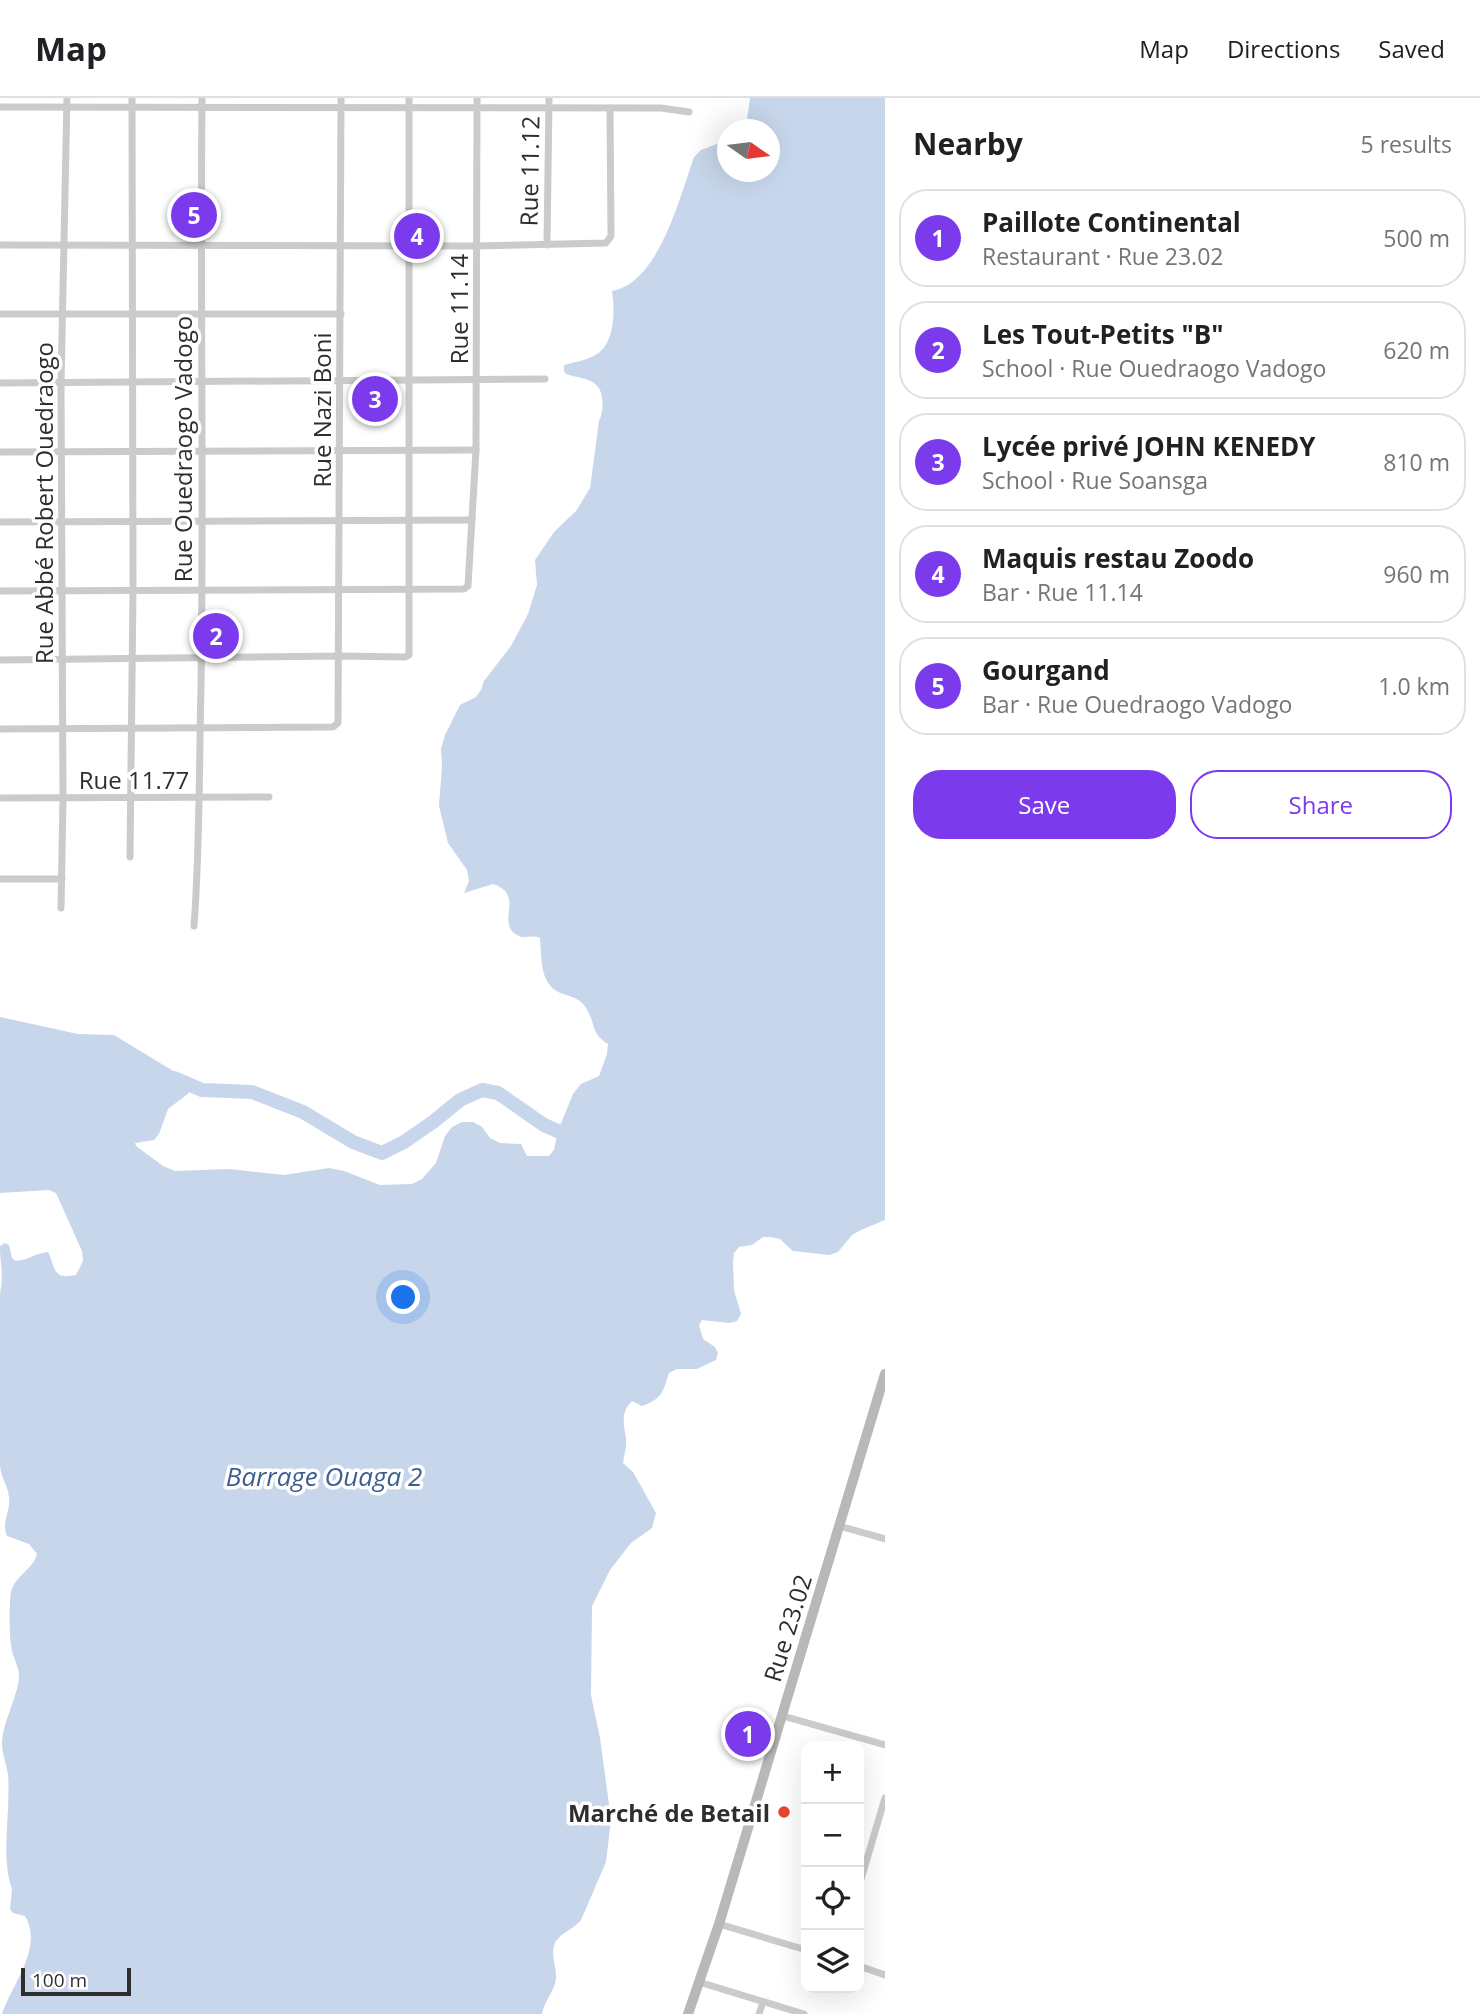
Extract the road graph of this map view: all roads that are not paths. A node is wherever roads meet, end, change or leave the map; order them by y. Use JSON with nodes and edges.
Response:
{"nodes":[{"id":1,"x":66,"y":98,"type":"edge"},
{"id":2,"x":132,"y":98,"type":"edge"},
{"id":3,"x":202,"y":98,"type":"edge"},
{"id":4,"x":341,"y":98,"type":"edge"},
{"id":5,"x":409,"y":98,"type":"edge"},
{"id":6,"x":477,"y":98,"type":"edge"},
{"id":7,"x":549,"y":98,"type":"edge"},
{"id":8,"x":0,"y":107,"type":"edge"},
{"id":9,"x":409,"y":107,"type":"junction"},
{"id":10,"x":66,"y":108,"type":"junction"},
{"id":11,"x":132,"y":108,"type":"junction"},
{"id":12,"x":341,"y":108,"type":"junction"},
{"id":13,"x":477,"y":108,"type":"junction"},
{"id":14,"x":610,"y":108,"type":"junction"},
{"id":15,"x":202,"y":109,"type":"junction"},
{"id":16,"x":548,"y":109,"type":"junction"},
{"id":17,"x":689,"y":111,"type":"dead end"},
{"id":18,"x":0,"y":245,"type":"edge"},
{"id":19,"x":547,"y":245,"type":"junction"},
{"id":20,"x":64,"y":246,"type":"junction"},
{"id":21,"x":132,"y":246,"type":"junction"},
{"id":22,"x":201,"y":246,"type":"junction"},
{"id":23,"x":341,"y":246,"type":"junction"},
{"id":24,"x":409,"y":246,"type":"junction"},
{"id":25,"x":477,"y":246,"type":"junction"},
{"id":26,"x":0,"y":314,"type":"edge"},
{"id":27,"x":62,"y":314,"type":"junction"},
{"id":28,"x":341,"y":314,"type":"junction"},
{"id":29,"x":131,"y":315,"type":"junction"},
{"id":30,"x":200,"y":315,"type":"junction"},
{"id":31,"x":545,"y":379,"type":"dead end"},
{"id":32,"x":477,"y":380,"type":"junction"},
{"id":33,"x":409,"y":381,"type":"junction"},
{"id":34,"x":202,"y":382,"type":"junction"},
{"id":35,"x":341,"y":382,"type":"junction"},
{"id":36,"x":0,"y":383,"type":"edge"},
{"id":37,"x":131,"y":383,"type":"junction"},
{"id":38,"x":61,"y":384,"type":"junction"},
{"id":39,"x":476,"y":450,"type":"junction"},
{"id":40,"x":340,"y":451,"type":"junction"},
{"id":41,"x":410,"y":451,"type":"junction"},
{"id":42,"x":0,"y":452,"type":"edge"},
{"id":43,"x":63,"y":452,"type":"junction"},
{"id":44,"x":133,"y":452,"type":"junction"},
{"id":45,"x":201,"y":452,"type":"junction"},
{"id":46,"x":472,"y":520,"type":"junction"},
{"id":47,"x":132,"y":521,"type":"junction"},
{"id":48,"x":202,"y":521,"type":"junction"},
{"id":49,"x":0,"y":522,"type":"edge"},
{"id":50,"x":63,"y":522,"type":"junction"},
{"id":51,"x":339,"y":522,"type":"junction"},
{"id":52,"x":408,"y":522,"type":"junction"},
{"id":53,"x":202,"y":589,"type":"junction"},
{"id":54,"x":340,"y":589,"type":"junction"},
{"id":55,"x":409,"y":589,"type":"junction"},
{"id":56,"x":133,"y":590,"type":"junction"},
{"id":57,"x":0,"y":591,"type":"edge"},
{"id":58,"x":63,"y":591,"type":"junction"},
{"id":59,"x":339,"y":656,"type":"junction"},
{"id":60,"x":63,"y":658,"type":"junction"},
{"id":61,"x":132,"y":658,"type":"junction"},
{"id":62,"x":201,"y":658,"type":"junction"},
{"id":63,"x":0,"y":660,"type":"edge"},
{"id":64,"x":132,"y":727,"type":"junction"},
{"id":65,"x":200,"y":727,"type":"junction"},
{"id":66,"x":0,"y":729,"type":"edge"},
{"id":67,"x":63,"y":729,"type":"junction"},
{"id":68,"x":269,"y":797,"type":"dead end"},
{"id":69,"x":0,"y":798,"type":"edge"},
{"id":70,"x":132,"y":798,"type":"junction"},
{"id":71,"x":200,"y":798,"type":"junction"},
{"id":72,"x":63,"y":799,"type":"junction"},
{"id":73,"x":130,"y":858,"type":"dead end"},
{"id":74,"x":0,"y":879,"type":"edge"},
{"id":75,"x":62,"y":879,"type":"junction"},
{"id":76,"x":61,"y":908,"type":"dead end"},
{"id":77,"x":194,"y":926,"type":"dead end"},
{"id":78,"x":884,"y":1380,"type":"edge"},
{"id":79,"x":839,"y":1525,"type":"junction"},
{"id":80,"x":885,"y":1539,"type":"edge"},
{"id":81,"x":782,"y":1716,"type":"junction"},
{"id":82,"x":885,"y":1745,"type":"edge"},
{"id":83,"x":885,"y":1798,"type":"edge"},
{"id":84,"x":864,"y":1869,"type":"edge"},
{"id":85,"x":719,"y":1924,"type":"junction"},
{"id":86,"x":801,"y":1949,"type":"edge"},
{"id":87,"x":864,"y":1968,"type":"edge"},
{"id":88,"x":885,"y":1975,"type":"edge"},
{"id":89,"x":699,"y":1982,"type":"junction"},
{"id":90,"x":763,"y":2002,"type":"junction"},
{"id":91,"x":688,"y":2014,"type":"edge"},
{"id":92,"x":759,"y":2014,"type":"edge"},
{"id":93,"x":804,"y":2014,"type":"edge"}],
"edges":[{"from":1,"to":10,"type":"street","name":"Rue Abbé Robert Ouedraogo"},
{"from":2,"to":11,"type":"street"},
{"from":3,"to":15,"type":"street","name":"Rue Ouedraogo Vadogo"},
{"from":4,"to":12,"type":"street","name":"Rue Nazi Boni"},
{"from":5,"to":9,"type":"street"},
{"from":6,"to":13,"type":"street","name":"Rue 11.14"},
{"from":7,"to":16,"type":"street","name":"Rue 11.12"},
{"from":8,"to":10,"type":"street"},
{"from":9,"to":12,"type":"street"},
{"from":9,"to":13,"type":"street"},
{"from":9,"to":24,"type":"street"},
{"from":10,"to":11,"type":"street"},
{"from":10,"to":20,"type":"street","name":"Rue Abbé Robert Ouedraogo"},
{"from":11,"to":15,"type":"street"},
{"from":11,"to":21,"type":"street"},
{"from":12,"to":15,"type":"street"},
{"from":12,"to":23,"type":"street","name":"Rue Nazi Boni"},
{"from":13,"to":16,"type":"street"},
{"from":13,"to":25,"type":"street","name":"Rue 11.14"},
{"from":14,"to":16,"type":"street"},
{"from":14,"to":17,"type":"street"},
{"from":14,"to":19,"type":"street"},
{"from":15,"to":22,"type":"street","name":"Rue Ouedraogo Vadogo"},
{"from":16,"to":19,"type":"street","name":"Rue 11.12"},
{"from":18,"to":20,"type":"street"},
{"from":19,"to":25,"type":"street"},
{"from":20,"to":21,"type":"street"},
{"from":20,"to":27,"type":"street","name":"Rue Abbé Robert Ouedraogo"},
{"from":21,"to":22,"type":"street"},
{"from":21,"to":29,"type":"street"},
{"from":22,"to":23,"type":"street"},
{"from":22,"to":30,"type":"street","name":"Rue Ouedraogo Vadogo"},
{"from":23,"to":24,"type":"street"},
{"from":23,"to":28,"type":"street","name":"Rue Nazi Boni"},
{"from":24,"to":25,"type":"street"},
{"from":24,"to":33,"type":"street"},
{"from":25,"to":32,"type":"street","name":"Rue 11.14"},
{"from":26,"to":27,"type":"street"},
{"from":27,"to":29,"type":"street"},
{"from":27,"to":38,"type":"street","name":"Rue Abbé Robert Ouedraogo"},
{"from":28,"to":30,"type":"street"},
{"from":28,"to":35,"type":"street","name":"Rue Nazi Boni"},
{"from":29,"to":30,"type":"street"},
{"from":29,"to":37,"type":"street"},
{"from":30,"to":34,"type":"street","name":"Rue Ouedraogo Vadogo"},
{"from":31,"to":32,"type":"street"},
{"from":32,"to":33,"type":"street"},
{"from":32,"to":39,"type":"street","name":"Rue 11.14"},
{"from":33,"to":35,"type":"street"},
{"from":33,"to":41,"type":"street"},
{"from":34,"to":35,"type":"street"},
{"from":34,"to":37,"type":"street"},
{"from":34,"to":45,"type":"street","name":"Rue Ouedraogo Vadogo"},
{"from":35,"to":40,"type":"street","name":"Rue Nazi Boni"},
{"from":36,"to":38,"type":"street"},
{"from":37,"to":38,"type":"street"},
{"from":37,"to":44,"type":"street"},
{"from":38,"to":43,"type":"street","name":"Rue Abbé Robert Ouedraogo"},
{"from":39,"to":41,"type":"street"},
{"from":39,"to":46,"type":"street","name":"Rue 11.14"},
{"from":40,"to":41,"type":"street"},
{"from":40,"to":45,"type":"street"},
{"from":40,"to":51,"type":"street","name":"Rue Nazi Boni"},
{"from":41,"to":52,"type":"street"},
{"from":42,"to":43,"type":"street"},
{"from":43,"to":44,"type":"street"},
{"from":43,"to":50,"type":"street","name":"Rue Abbé Robert Ouedraogo"},
{"from":44,"to":45,"type":"street"},
{"from":44,"to":47,"type":"street"},
{"from":45,"to":48,"type":"street","name":"Rue Ouedraogo Vadogo"},
{"from":46,"to":52,"type":"street"},
{"from":46,"to":55,"type":"street","name":"Rue 11.14"},
{"from":47,"to":48,"type":"street"},
{"from":47,"to":50,"type":"street"},
{"from":47,"to":56,"type":"street"},
{"from":48,"to":51,"type":"street"},
{"from":48,"to":53,"type":"street","name":"Rue Ouedraogo Vadogo"},
{"from":49,"to":50,"type":"street"},
{"from":50,"to":58,"type":"street","name":"Rue Abbé Robert Ouedraogo"},
{"from":51,"to":52,"type":"street"},
{"from":51,"to":54,"type":"street","name":"Rue Nazi Boni"},
{"from":52,"to":55,"type":"street"},
{"from":53,"to":54,"type":"street"},
{"from":53,"to":56,"type":"street"},
{"from":53,"to":62,"type":"street","name":"Rue Ouedraogo Vadogo"},
{"from":54,"to":55,"type":"street"},
{"from":54,"to":59,"type":"street","name":"Rue Nazi Boni"},
{"from":55,"to":59,"type":"street"},
{"from":56,"to":58,"type":"street"},
{"from":56,"to":61,"type":"street"},
{"from":57,"to":58,"type":"street"},
{"from":58,"to":60,"type":"street","name":"Rue Abbé Robert Ouedraogo"},
{"from":59,"to":62,"type":"street"},
{"from":59,"to":65,"type":"street","name":"Rue Nazi Boni"},
{"from":60,"to":61,"type":"street"},
{"from":60,"to":63,"type":"street"},
{"from":60,"to":67,"type":"street","name":"Rue Abbé Robert Ouedraogo"},
{"from":61,"to":62,"type":"street"},
{"from":61,"to":64,"type":"street"},
{"from":62,"to":65,"type":"street","name":"Rue Ouedraogo Vadogo"},
{"from":64,"to":65,"type":"street"},
{"from":64,"to":67,"type":"street"},
{"from":64,"to":70,"type":"street"},
{"from":65,"to":71,"type":"street","name":"Rue Ouedraogo Vadogo"},
{"from":66,"to":67,"type":"street"},
{"from":67,"to":72,"type":"street","name":"Rue Abbé Robert Ouedraogo"},
{"from":68,"to":71,"type":"street","name":"Rue 11.77"},
{"from":69,"to":72,"type":"street","name":"Rue 11.77"},
{"from":70,"to":71,"type":"street","name":"Rue 11.77"},
{"from":70,"to":72,"type":"street","name":"Rue 11.77"},
{"from":70,"to":73,"type":"street"},
{"from":71,"to":77,"type":"street","name":"Rue Ouedraogo Vadogo"},
{"from":72,"to":75,"type":"street","name":"Rue Abbé Robert Ouedraogo"},
{"from":74,"to":75,"type":"street"},
{"from":75,"to":76,"type":"street","name":"Rue Abbé Robert Ouedraogo"},
{"from":78,"to":79,"type":"street","name":"Rue 23.02"},
{"from":79,"to":80,"type":"street"},
{"from":79,"to":81,"type":"street","name":"Rue 23.02"},
{"from":81,"to":82,"type":"street"},
{"from":81,"to":85,"type":"street","name":"Rue 23.02"},
{"from":83,"to":84,"type":"street"},
{"from":85,"to":86,"type":"street"},
{"from":85,"to":89,"type":"street","name":"Rue 23.02"},
{"from":87,"to":88,"type":"street"},
{"from":89,"to":90,"type":"street"},
{"from":89,"to":91,"type":"street","name":"Rue 23.02"},
{"from":90,"to":92,"type":"street"},
{"from":90,"to":93,"type":"street"}]}
